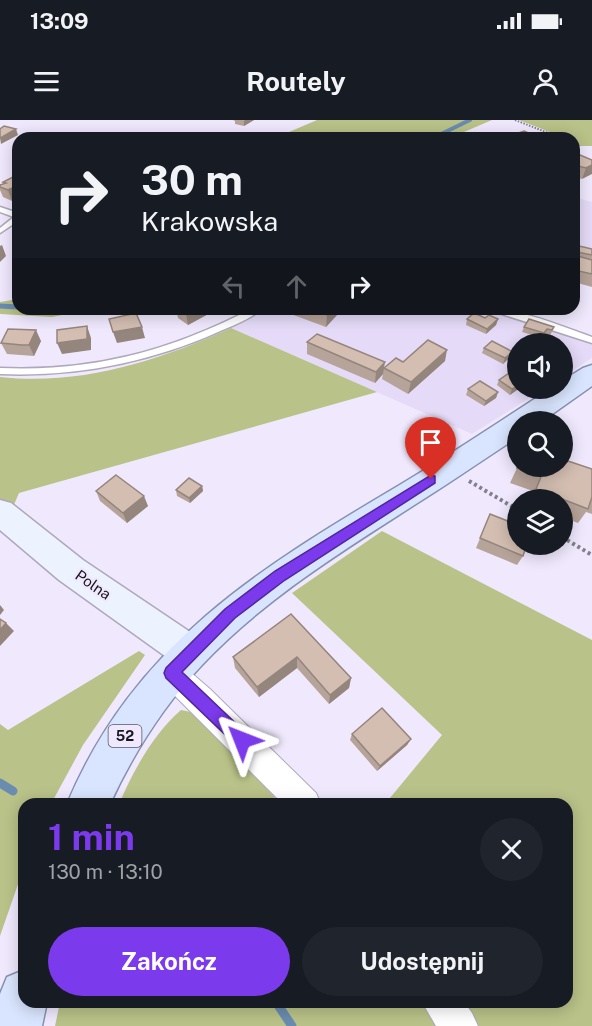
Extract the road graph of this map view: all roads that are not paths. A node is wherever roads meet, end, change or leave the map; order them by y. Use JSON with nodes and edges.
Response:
{"nodes":[{"id":1,"x":12,"y":222,"type":"edge"},
{"id":2,"x":0,"y":231,"type":"edge"},
{"id":3,"x":246,"y":315,"type":"edge"},
{"id":4,"x":513,"y":315,"type":"edge"},
{"id":5,"x":592,"y":340,"type":"edge"},
{"id":6,"x":0,"y":371,"type":"edge"},
{"id":7,"x":592,"y":374,"type":"edge"},
{"id":8,"x":536,"y":411,"type":"edge"},
{"id":9,"x":507,"y":430,"type":"edge"},
{"id":10,"x":0,"y":512,"type":"edge"},
{"id":11,"x":180,"y":663,"type":"junction"},
{"id":12,"x":91,"y":798,"type":"edge"},
{"id":13,"x":299,"y":798,"type":"edge"},
{"id":14,"x":21,"y":1008,"type":"edge"},
{"id":15,"x":446,"y":1008,"type":"edge"},
{"id":16,"x":17,"y":1026,"type":"edge"},
{"id":17,"x":459,"y":1026,"type":"edge"}],
"edges":[{"from":1,"to":2,"type":"lane"},
{"from":3,"to":6,"type":"lane"},
{"from":4,"to":5,"type":"lane"},
{"from":7,"to":8,"type":"main road","number":"52"},
{"from":9,"to":11,"type":"main road","number":"52"},
{"from":10,"to":11,"type":"street","name":"Polna"},
{"from":11,"to":12,"type":"main road","number":"52"},
{"from":11,"to":13,"type":"street"},
{"from":14,"to":16,"type":"main road"},
{"from":15,"to":17,"type":"street"}]}
